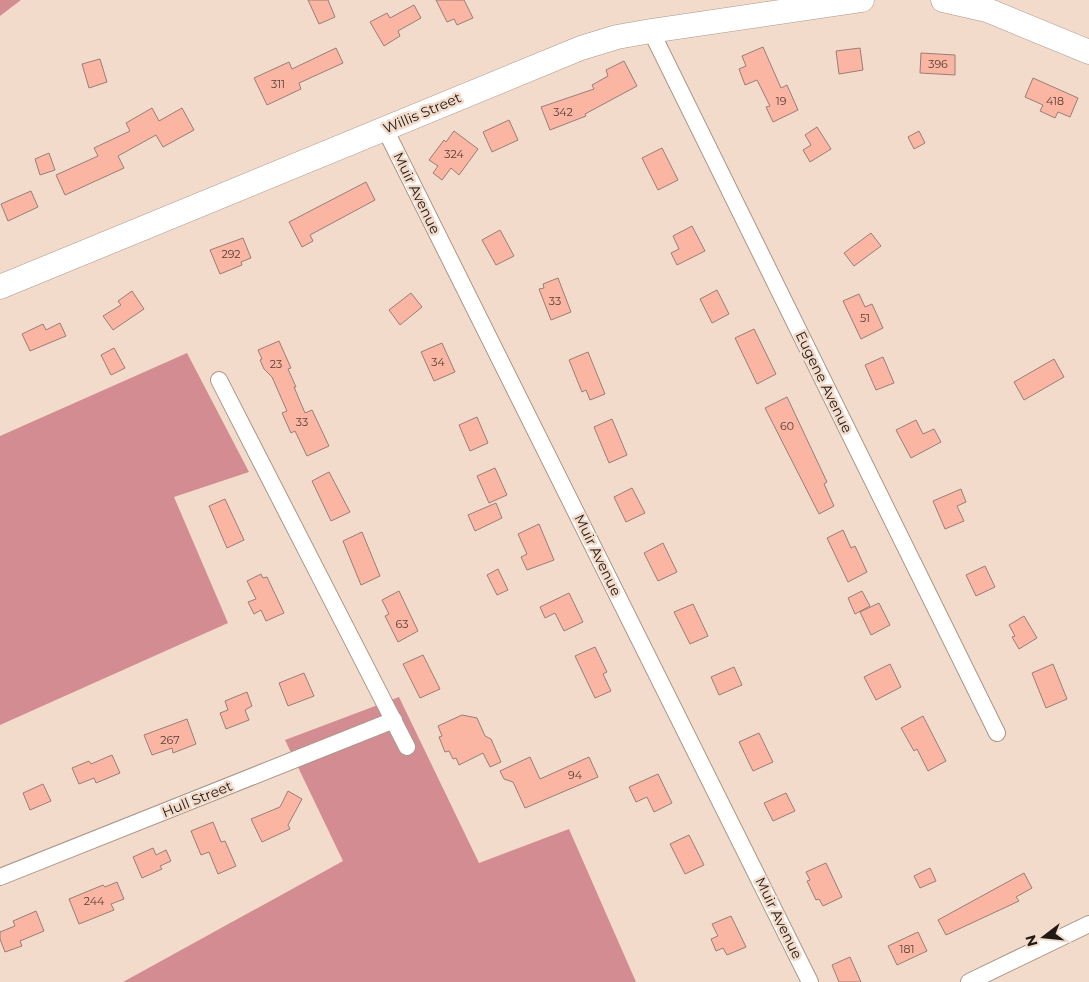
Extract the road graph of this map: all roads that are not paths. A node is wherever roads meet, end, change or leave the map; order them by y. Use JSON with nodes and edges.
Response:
{"nodes":[{"id":1,"x":862,"y":0,"type":"edge"},
{"id":2,"x":943,"y":0,"type":"edge"},
{"id":3,"x":651,"y":31,"type":"junction"},
{"id":4,"x":1089,"y":52,"type":"edge"},
{"id":5,"x":385,"y":129,"type":"junction"},
{"id":6,"x":0,"y":287,"type":"edge"},
{"id":7,"x":219,"y":380,"type":"dead end"},
{"id":8,"x":394,"y":720,"type":"junction"},
{"id":9,"x":997,"y":733,"type":"dead end"},
{"id":10,"x":408,"y":747,"type":"dead end"},
{"id":11,"x":0,"y":877,"type":"edge"},
{"id":12,"x":1089,"y":924,"type":"edge"},
{"id":13,"x":810,"y":982,"type":"edge"},
{"id":14,"x":969,"y":982,"type":"edge"}],
"edges":[{"from":1,"to":3,"type":"main road","name":"Willis Street"},
{"from":2,"to":4,"type":"main road"},
{"from":3,"to":5,"type":"main road","name":"Willis Street"},
{"from":3,"to":9,"type":"street","name":"Eugene Avenue"},
{"from":5,"to":6,"type":"main road","name":"Willis Street"},
{"from":5,"to":13,"type":"street","name":"Muir Avenue"},
{"from":7,"to":8,"type":"street"},
{"from":8,"to":10,"type":"street"},
{"from":8,"to":11,"type":"street","name":"Hull Street"},
{"from":12,"to":14,"type":"street"}]}
